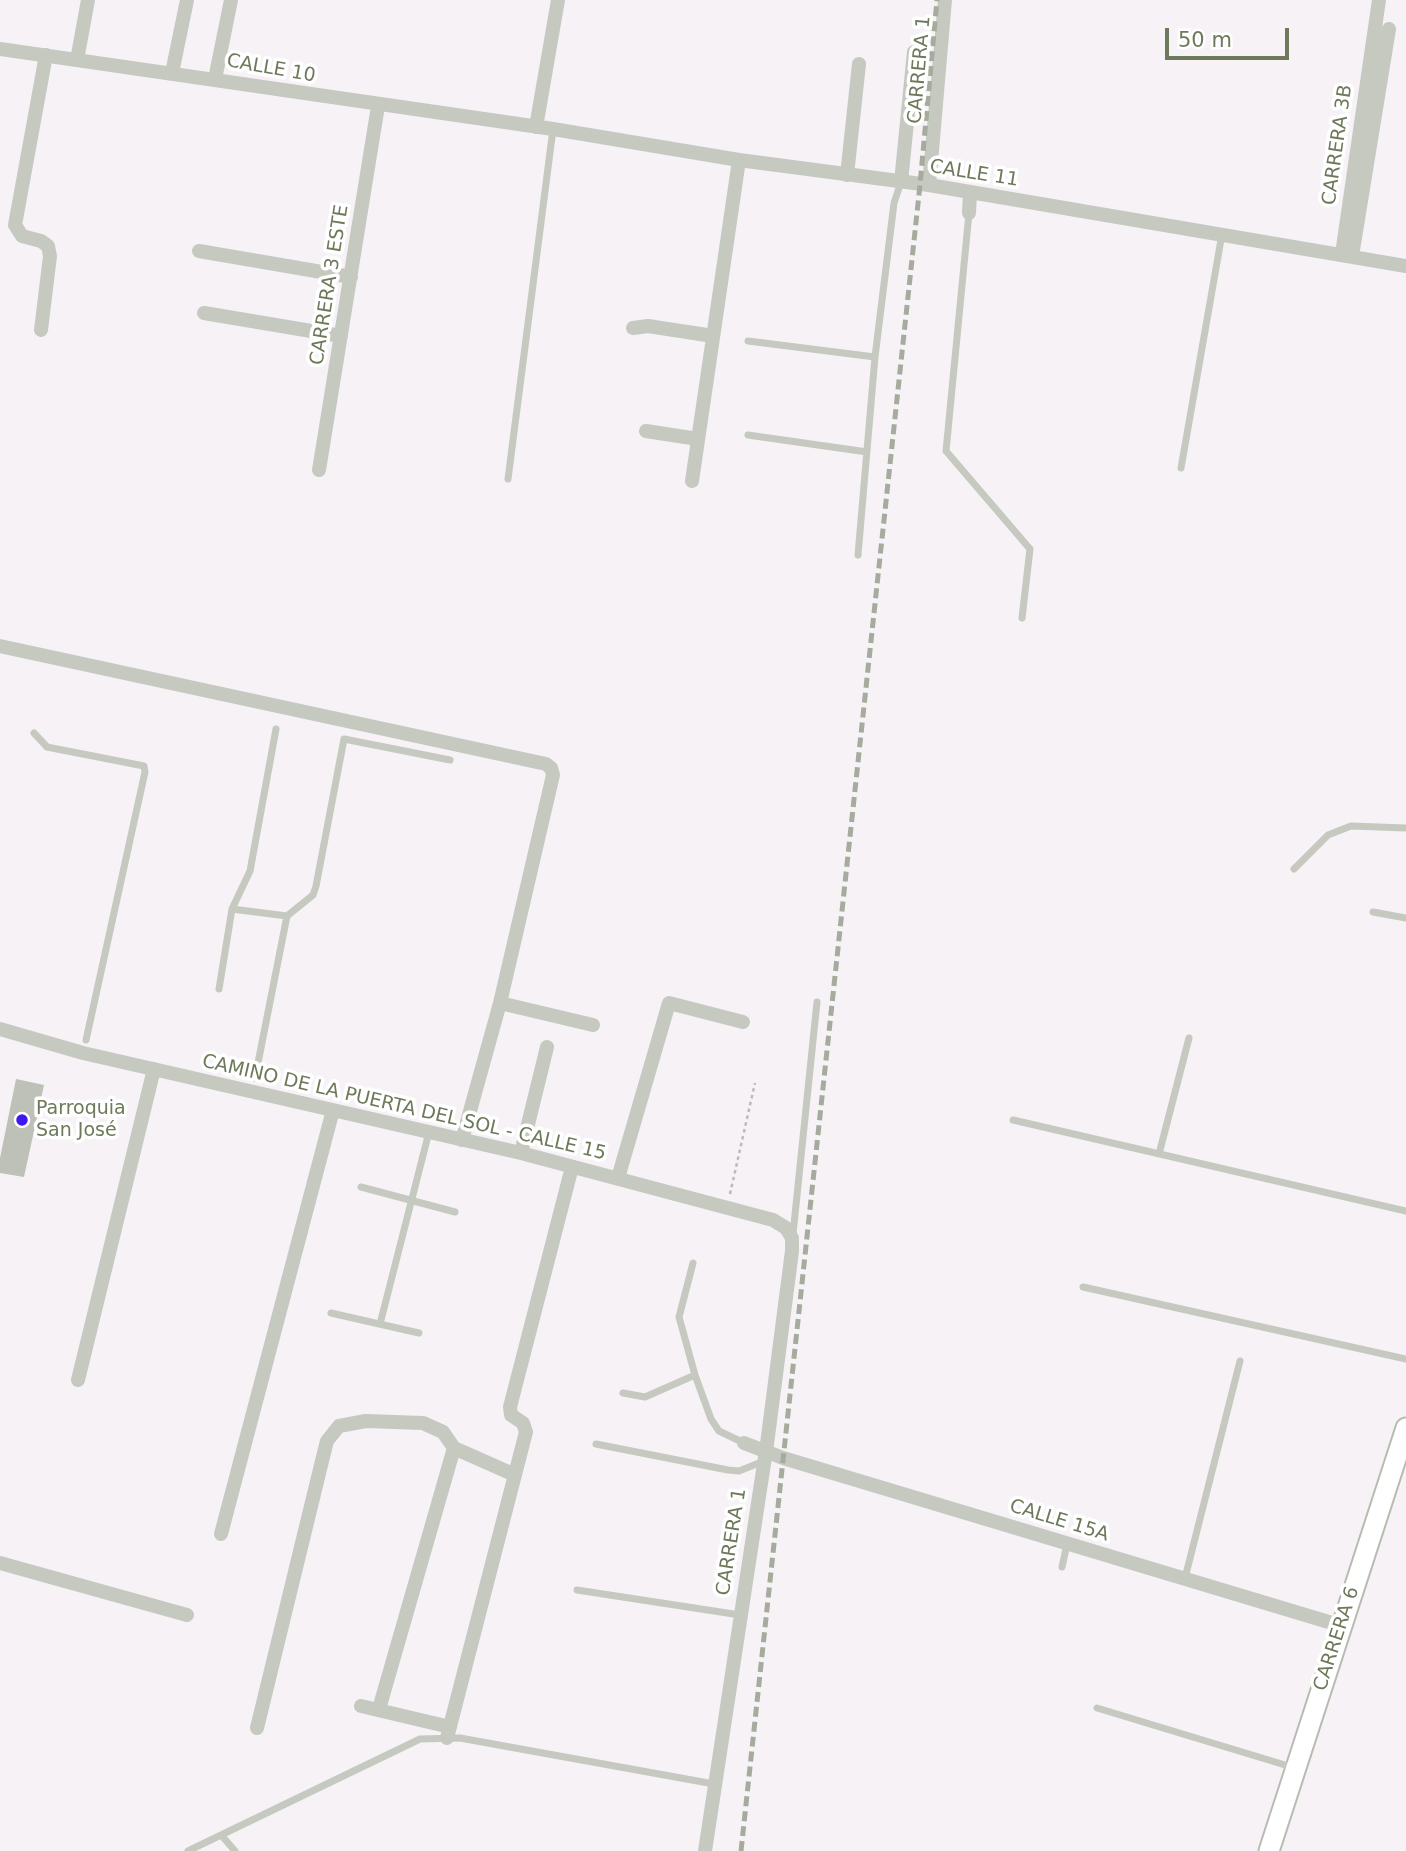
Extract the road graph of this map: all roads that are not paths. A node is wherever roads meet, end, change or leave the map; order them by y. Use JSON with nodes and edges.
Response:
{"nodes":[{"id":1,"x":88,"y":0,"type":"edge"},
{"id":2,"x":187,"y":0,"type":"edge"},
{"id":3,"x":231,"y":0,"type":"edge"},
{"id":4,"x":558,"y":0,"type":"edge"},
{"id":5,"x":945,"y":0,"type":"edge"},
{"id":6,"x":1379,"y":0,"type":"edge"},
{"id":7,"x":1389,"y":29,"type":"dead end"},
{"id":8,"x":0,"y":49,"type":"edge"},
{"id":9,"x":914,"y":52,"type":"dead end"},
{"id":10,"x":46,"y":55,"type":"junction"},
{"id":11,"x":77,"y":60,"type":"junction"},
{"id":12,"x":859,"y":64,"type":"dead end"},
{"id":13,"x":172,"y":73,"type":"junction"},
{"id":14,"x":215,"y":79,"type":"junction"},
{"id":15,"x":378,"y":106,"type":"junction"},
{"id":16,"x":536,"y":127,"type":"junction"},
{"id":17,"x":554,"y":129,"type":"junction"},
{"id":18,"x":739,"y":160,"type":"junction"},
{"id":19,"x":846,"y":175,"type":"junction"},
{"id":20,"x":901,"y":182,"type":"junction"},
{"id":21,"x":929,"y":185,"type":"junction"},
{"id":22,"x":970,"y":193,"type":"junction"},
{"id":23,"x":968,"y":213,"type":"joint"},
{"id":24,"x":1222,"y":234,"type":"junction"},
{"id":25,"x":200,"y":251,"type":"dead end"},
{"id":26,"x":1347,"y":255,"type":"junction"},
{"id":27,"x":1406,"y":266,"type":"edge"},
{"id":28,"x":351,"y":277,"type":"junction"},
{"id":29,"x":204,"y":313,"type":"dead end"},
{"id":30,"x":633,"y":328,"type":"dead end"},
{"id":31,"x":41,"y":330,"type":"dead end"},
{"id":32,"x":713,"y":335,"type":"junction"},
{"id":33,"x":341,"y":336,"type":"junction"},
{"id":34,"x":748,"y":341,"type":"dead end"},
{"id":35,"x":876,"y":357,"type":"junction"},
{"id":36,"x":646,"y":431,"type":"dead end"},
{"id":37,"x":748,"y":435,"type":"dead end"},
{"id":38,"x":698,"y":439,"type":"junction"},
{"id":39,"x":867,"y":452,"type":"junction"},
{"id":40,"x":1181,"y":468,"type":"dead end"},
{"id":41,"x":319,"y":470,"type":"dead end"},
{"id":42,"x":508,"y":479,"type":"dead end"},
{"id":43,"x":692,"y":481,"type":"dead end"},
{"id":44,"x":858,"y":555,"type":"dead end"},
{"id":45,"x":1022,"y":618,"type":"dead end"},
{"id":46,"x":0,"y":646,"type":"edge"},
{"id":47,"x":276,"y":729,"type":"dead end"},
{"id":48,"x":34,"y":733,"type":"dead end"},
{"id":49,"x":450,"y":760,"type":"dead end"},
{"id":50,"x":1406,"y":828,"type":"edge"},
{"id":51,"x":1294,"y":869,"type":"dead end"},
{"id":52,"x":232,"y":909,"type":"junction"},
{"id":53,"x":1373,"y":912,"type":"dead end"},
{"id":54,"x":287,"y":916,"type":"junction"},
{"id":55,"x":1406,"y":918,"type":"edge"},
{"id":56,"x":219,"y":989,"type":"dead end"},
{"id":57,"x":817,"y":1002,"type":"dead end"},
{"id":58,"x":500,"y":1003,"type":"junction"},
{"id":59,"x":743,"y":1022,"type":"dead end"},
{"id":60,"x":593,"y":1025,"type":"dead end"},
{"id":61,"x":0,"y":1029,"type":"edge"},
{"id":62,"x":1189,"y":1038,"type":"dead end"},
{"id":63,"x":84,"y":1047,"type":"junction"},
{"id":64,"x":547,"y":1047,"type":"dead end"},
{"id":65,"x":153,"y":1069,"type":"junction"},
{"id":66,"x":253,"y":1085,"type":"junction"},
{"id":67,"x":333,"y":1110,"type":"junction"},
{"id":68,"x":1013,"y":1120,"type":"dead end"},
{"id":69,"x":429,"y":1132,"type":"junction"},
{"id":70,"x":462,"y":1140,"type":"junction"},
{"id":71,"x":521,"y":1153,"type":"junction"},
{"id":72,"x":1159,"y":1154,"type":"junction"},
{"id":73,"x":572,"y":1167,"type":"junction"},
{"id":74,"x":618,"y":1178,"type":"junction"},
{"id":75,"x":361,"y":1187,"type":"dead end"},
{"id":76,"x":412,"y":1199,"type":"junction"},
{"id":77,"x":1406,"y":1211,"type":"edge"},
{"id":78,"x":455,"y":1212,"type":"dead end"},
{"id":79,"x":792,"y":1238,"type":"junction"},
{"id":80,"x":693,"y":1263,"type":"dead end"},
{"id":81,"x":1083,"y":1287,"type":"dead end"},
{"id":82,"x":331,"y":1313,"type":"dead end"},
{"id":83,"x":380,"y":1324,"type":"junction"},
{"id":84,"x":418,"y":1333,"type":"dead end"},
{"id":85,"x":1406,"y":1359,"type":"edge"},
{"id":86,"x":1240,"y":1361,"type":"dead end"},
{"id":87,"x":695,"y":1375,"type":"junction"},
{"id":88,"x":78,"y":1380,"type":"dead end"},
{"id":89,"x":624,"y":1392,"type":"dead end"},
{"id":90,"x":1406,"y":1427,"type":"edge"},
{"id":91,"x":744,"y":1443,"type":"joint"},
{"id":92,"x":596,"y":1444,"type":"dead end"},
{"id":93,"x":454,"y":1448,"type":"junction"},
{"id":94,"x":765,"y":1457,"type":"junction"},
{"id":95,"x":515,"y":1475,"type":"junction"},
{"id":96,"x":221,"y":1534,"type":"dead end"},
{"id":97,"x":1067,"y":1543,"type":"junction"},
{"id":98,"x":0,"y":1563,"type":"edge"},
{"id":99,"x":1062,"y":1567,"type":"dead end"},
{"id":100,"x":1185,"y":1578,"type":"junction"},
{"id":101,"x":577,"y":1590,"type":"dead end"},
{"id":102,"x":187,"y":1615,"type":"dead end"},
{"id":103,"x":740,"y":1615,"type":"junction"},
{"id":104,"x":1342,"y":1626,"type":"junction"},
{"id":105,"x":361,"y":1706,"type":"dead end"},
{"id":106,"x":1097,"y":1708,"type":"dead end"},
{"id":107,"x":379,"y":1709,"type":"junction"},
{"id":108,"x":257,"y":1728,"type":"dead end"},
{"id":109,"x":448,"y":1733,"type":"junction"},
{"id":110,"x":1296,"y":1768,"type":"junction"},
{"id":111,"x":714,"y":1784,"type":"junction"},
{"id":112,"x":222,"y":1836,"type":"junction"},
{"id":113,"x":188,"y":1851,"type":"edge"},
{"id":114,"x":235,"y":1851,"type":"edge"},
{"id":115,"x":705,"y":1851,"type":"edge"},
{"id":116,"x":1269,"y":1851,"type":"edge"}],
"edges":[{"from":1,"to":11,"type":"street"},
{"from":2,"to":13,"type":"street"},
{"from":3,"to":14,"type":"street"},
{"from":4,"to":16,"type":"street"},
{"from":5,"to":21,"type":"street","name":"CARRERA 1"},
{"from":6,"to":26,"type":"street","name":"CARRERA 3B"},
{"from":7,"to":26,"type":"street"},
{"from":8,"to":10,"type":"street","name":"CALLE 10"},
{"from":9,"to":20,"type":"street"},
{"from":10,"to":11,"type":"street","name":"CALLE 10"},
{"from":10,"to":31,"type":"street"},
{"from":11,"to":13,"type":"street","name":"CALLE 10"},
{"from":12,"to":19,"type":"street"},
{"from":13,"to":14,"type":"street","name":"CALLE 10"},
{"from":14,"to":15,"type":"street","name":"CALLE 10"},
{"from":15,"to":16,"type":"street","name":"CALLE 10"},
{"from":15,"to":28,"type":"street","name":"CARRERA 3 ESTE"},
{"from":16,"to":17,"type":"street","name":"CALLE 11"},
{"from":17,"to":18,"type":"street","name":"CALLE 11"},
{"from":17,"to":42,"type":"lane"},
{"from":18,"to":19,"type":"street","name":"CALLE 11"},
{"from":18,"to":32,"type":"street"},
{"from":19,"to":20,"type":"street","name":"CALLE 11"},
{"from":20,"to":21,"type":"street","name":"CALLE 11"},
{"from":20,"to":35,"type":"lane"},
{"from":21,"to":22,"type":"street","name":"CALLE 11"},
{"from":22,"to":23,"type":"street"},
{"from":22,"to":24,"type":"street","name":"CALLE 11"},
{"from":23,"to":45,"type":"lane"},
{"from":24,"to":26,"type":"street","name":"CALLE 11"},
{"from":24,"to":40,"type":"lane"},
{"from":25,"to":28,"type":"street"},
{"from":26,"to":27,"type":"street","name":"CALLE 11"},
{"from":28,"to":33,"type":"street","name":"CARRERA 3 ESTE"},
{"from":29,"to":33,"type":"street"},
{"from":30,"to":32,"type":"street"},
{"from":32,"to":38,"type":"street"},
{"from":33,"to":41,"type":"street","name":"CARRERA 3 ESTE"},
{"from":34,"to":35,"type":"lane"},
{"from":35,"to":39,"type":"lane"},
{"from":36,"to":38,"type":"street"},
{"from":37,"to":39,"type":"lane"},
{"from":38,"to":43,"type":"street"},
{"from":39,"to":44,"type":"lane"},
{"from":46,"to":58,"type":"street"},
{"from":47,"to":52,"type":"lane"},
{"from":48,"to":63,"type":"lane"},
{"from":49,"to":54,"type":"lane"},
{"from":50,"to":51,"type":"lane"},
{"from":52,"to":54,"type":"lane"},
{"from":52,"to":56,"type":"lane"},
{"from":53,"to":55,"type":"lane"},
{"from":54,"to":66,"type":"lane"},
{"from":57,"to":79,"type":"lane"},
{"from":58,"to":60,"type":"street"},
{"from":58,"to":70,"type":"street"},
{"from":59,"to":74,"type":"street"},
{"from":61,"to":63,"type":"street","name":"CAMINO DE LA PUERTA DEL SOL - CALLE 15"},
{"from":62,"to":72,"type":"lane"},
{"from":63,"to":65,"type":"street","name":"CAMINO DE LA PUERTA DEL SOL - CALLE 15"},
{"from":64,"to":71,"type":"street"},
{"from":65,"to":66,"type":"street","name":"CAMINO DE LA PUERTA DEL SOL - CALLE 15"},
{"from":65,"to":88,"type":"street"},
{"from":66,"to":67,"type":"street","name":"CAMINO DE LA PUERTA DEL SOL - CALLE 15"},
{"from":67,"to":69,"type":"street","name":"CAMINO DE LA PUERTA DEL SOL - CALLE 15"},
{"from":67,"to":96,"type":"street"},
{"from":68,"to":72,"type":"lane"},
{"from":69,"to":70,"type":"street","name":"CAMINO DE LA PUERTA DEL SOL - CALLE 15"},
{"from":69,"to":76,"type":"lane"},
{"from":70,"to":71,"type":"street","name":"CAMINO DE LA PUERTA DEL SOL - CALLE 15"},
{"from":71,"to":73,"type":"street","name":"CAMINO DE LA PUERTA DEL SOL - CALLE 15"},
{"from":72,"to":77,"type":"lane"},
{"from":73,"to":74,"type":"street","name":"CAMINO DE LA PUERTA DEL SOL - CALLE 15"},
{"from":73,"to":95,"type":"street"},
{"from":74,"to":79,"type":"street","name":"CAMINO DE LA PUERTA DEL SOL - CALLE 15"},
{"from":75,"to":76,"type":"lane"},
{"from":76,"to":78,"type":"lane"},
{"from":76,"to":83,"type":"lane"},
{"from":79,"to":94,"type":"street","name":"CARRERA 1"},
{"from":80,"to":87,"type":"lane"},
{"from":81,"to":85,"type":"lane"},
{"from":82,"to":83,"type":"lane"},
{"from":83,"to":84,"type":"lane"},
{"from":86,"to":100,"type":"lane"},
{"from":87,"to":89,"type":"lane"},
{"from":87,"to":91,"type":"lane"},
{"from":90,"to":104,"type":"main road","name":"CARRERA 6"},
{"from":91,"to":94,"type":"street","name":"CALLE 15A"},
{"from":92,"to":94,"type":"lane"},
{"from":93,"to":95,"type":"street"},
{"from":93,"to":107,"type":"street"},
{"from":93,"to":108,"type":"street"},
{"from":94,"to":97,"type":"street","name":"CALLE 15A"},
{"from":94,"to":103,"type":"street","name":"CARRERA 1"},
{"from":95,"to":109,"type":"street"},
{"from":97,"to":99,"type":"lane"},
{"from":97,"to":100,"type":"street","name":"CALLE 15A"},
{"from":98,"to":102,"type":"street"},
{"from":100,"to":104,"type":"street","name":"CALLE 15A"},
{"from":101,"to":103,"type":"lane"},
{"from":103,"to":111,"type":"street","name":"CARRERA 1"},
{"from":104,"to":110,"type":"main road","name":"CARRERA 6"},
{"from":105,"to":107,"type":"street"},
{"from":106,"to":110,"type":"lane"},
{"from":107,"to":109,"type":"street"},
{"from":109,"to":111,"type":"lane"},
{"from":109,"to":112,"type":"lane"},
{"from":110,"to":116,"type":"main road","name":"CARRERA 6"},
{"from":111,"to":115,"type":"street","name":"CARRERA 1"},
{"from":112,"to":113,"type":"lane"},
{"from":112,"to":114,"type":"lane"}]}
